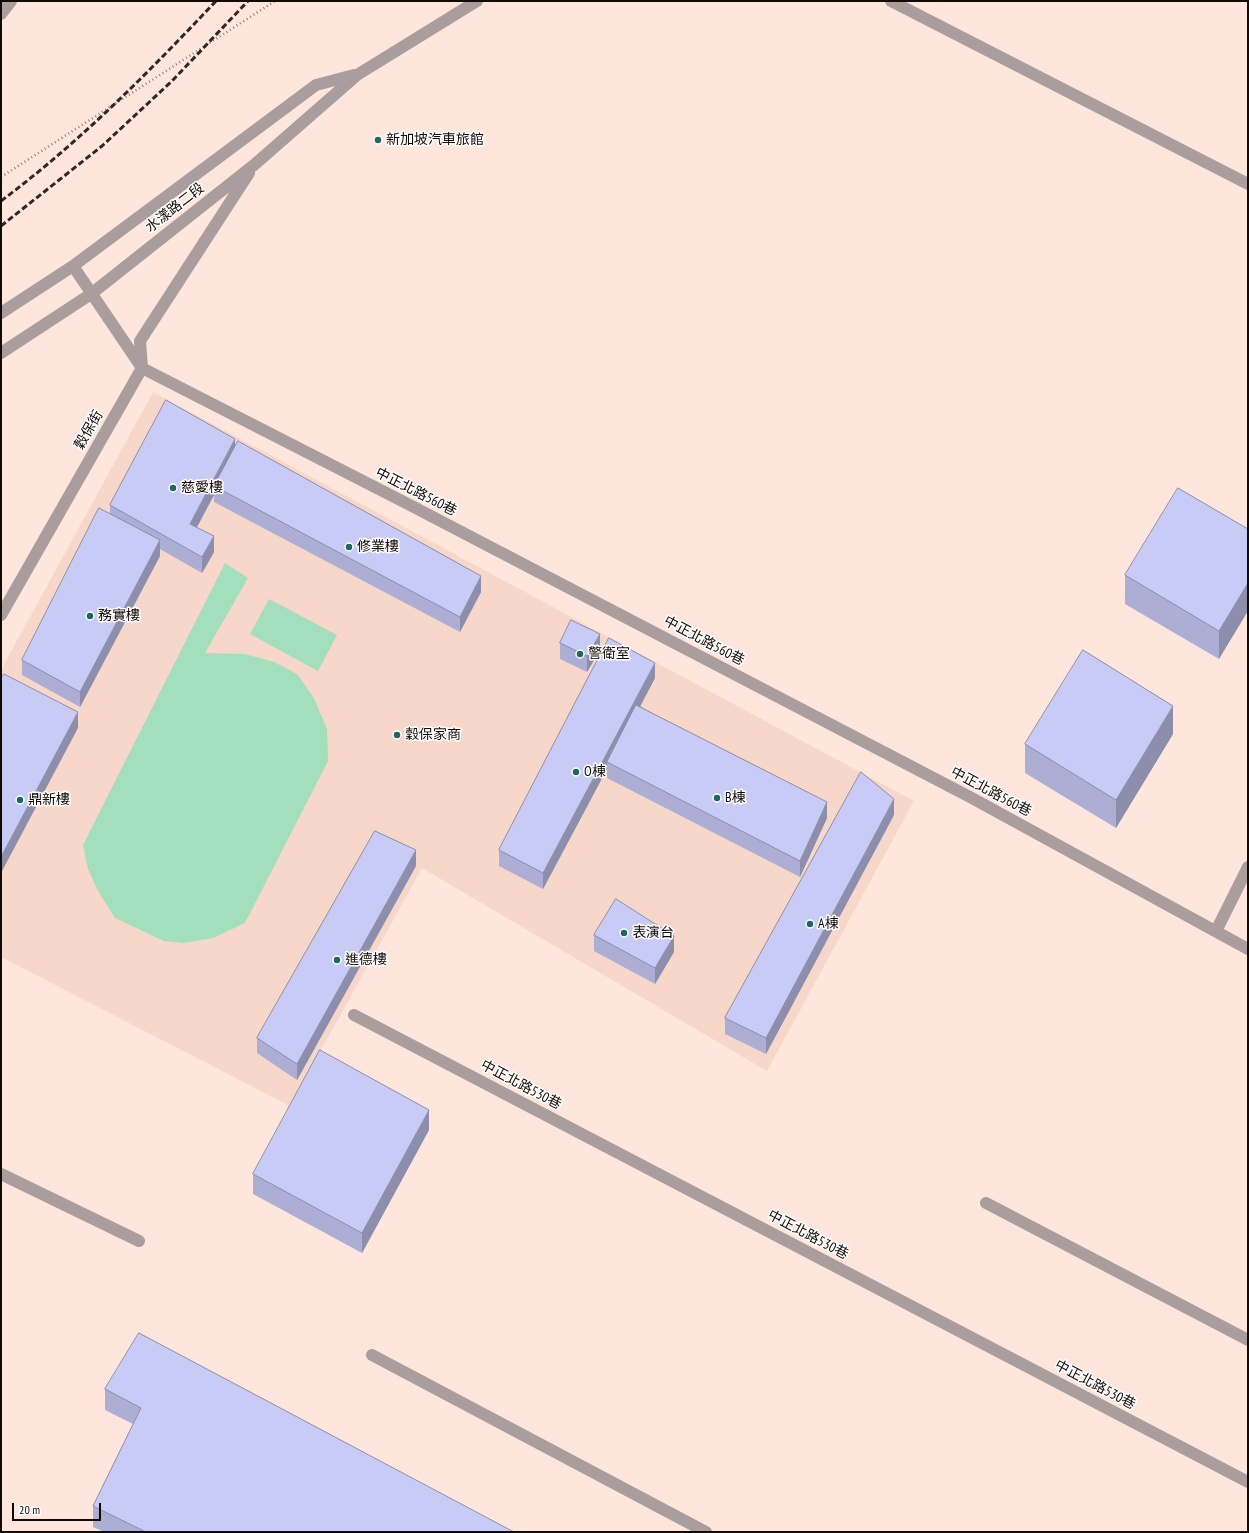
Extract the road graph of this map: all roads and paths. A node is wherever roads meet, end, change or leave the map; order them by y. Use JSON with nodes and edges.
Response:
{"nodes":[{"id":1,"x":11,"y":1,"type":"edge"},
{"id":2,"x":275,"y":1,"type":"edge"},
{"id":3,"x":477,"y":1,"type":"edge"},
{"id":4,"x":891,"y":1,"type":"edge"},
{"id":5,"x":1,"y":14,"type":"edge"},
{"id":6,"x":357,"y":75,"type":"junction"},
{"id":7,"x":254,"y":165,"type":"junction"},
{"id":8,"x":1,"y":177,"type":"edge"},
{"id":9,"x":1248,"y":184,"type":"edge"},
{"id":10,"x":73,"y":266,"type":"junction"},
{"id":11,"x":91,"y":294,"type":"junction"},
{"id":12,"x":1,"y":313,"type":"edge"},
{"id":13,"x":1,"y":353,"type":"edge"},
{"id":14,"x":142,"y":368,"type":"junction"},
{"id":15,"x":1,"y":615,"type":"edge"},
{"id":16,"x":1248,"y":867,"type":"edge"},
{"id":17,"x":1216,"y":932,"type":"junction"},
{"id":18,"x":1248,"y":949,"type":"edge"},
{"id":19,"x":354,"y":1015,"type":"dead end"},
{"id":20,"x":1,"y":1174,"type":"edge"},
{"id":21,"x":986,"y":1203,"type":"dead end"},
{"id":22,"x":139,"y":1241,"type":"dead end"},
{"id":23,"x":1248,"y":1340,"type":"edge"},
{"id":24,"x":372,"y":1355,"type":"dead end"},
{"id":25,"x":1248,"y":1482,"type":"edge"},
{"id":26,"x":706,"y":1532,"type":"edge"}],
"edges":[{"from":1,"to":5,"type":"street"},
{"from":2,"to":8,"type":"path"},
{"from":3,"to":6,"type":"street","name":"水漾路二段"},
{"from":4,"to":9,"type":"street"},
{"from":6,"to":7,"type":"street","name":"水漾路二段"},
{"from":6,"to":10,"type":"street","name":"水漾路二段"},
{"from":7,"to":11,"type":"street","name":"水漾路二段"},
{"from":7,"to":14,"type":"street"},
{"from":10,"to":11,"type":"street"},
{"from":10,"to":12,"type":"street","name":"水漾路二段"},
{"from":11,"to":13,"type":"street","name":"水漾路二段"},
{"from":11,"to":14,"type":"street"},
{"from":14,"to":15,"type":"street","name":"穀保街"},
{"from":14,"to":17,"type":"street","name":"中正北路560巷"},
{"from":16,"to":17,"type":"street"},
{"from":17,"to":18,"type":"street","name":"中正北路560巷"},
{"from":19,"to":25,"type":"street","name":"中正北路530巷"},
{"from":20,"to":22,"type":"street"},
{"from":21,"to":23,"type":"street"},
{"from":24,"to":26,"type":"street"}]}
